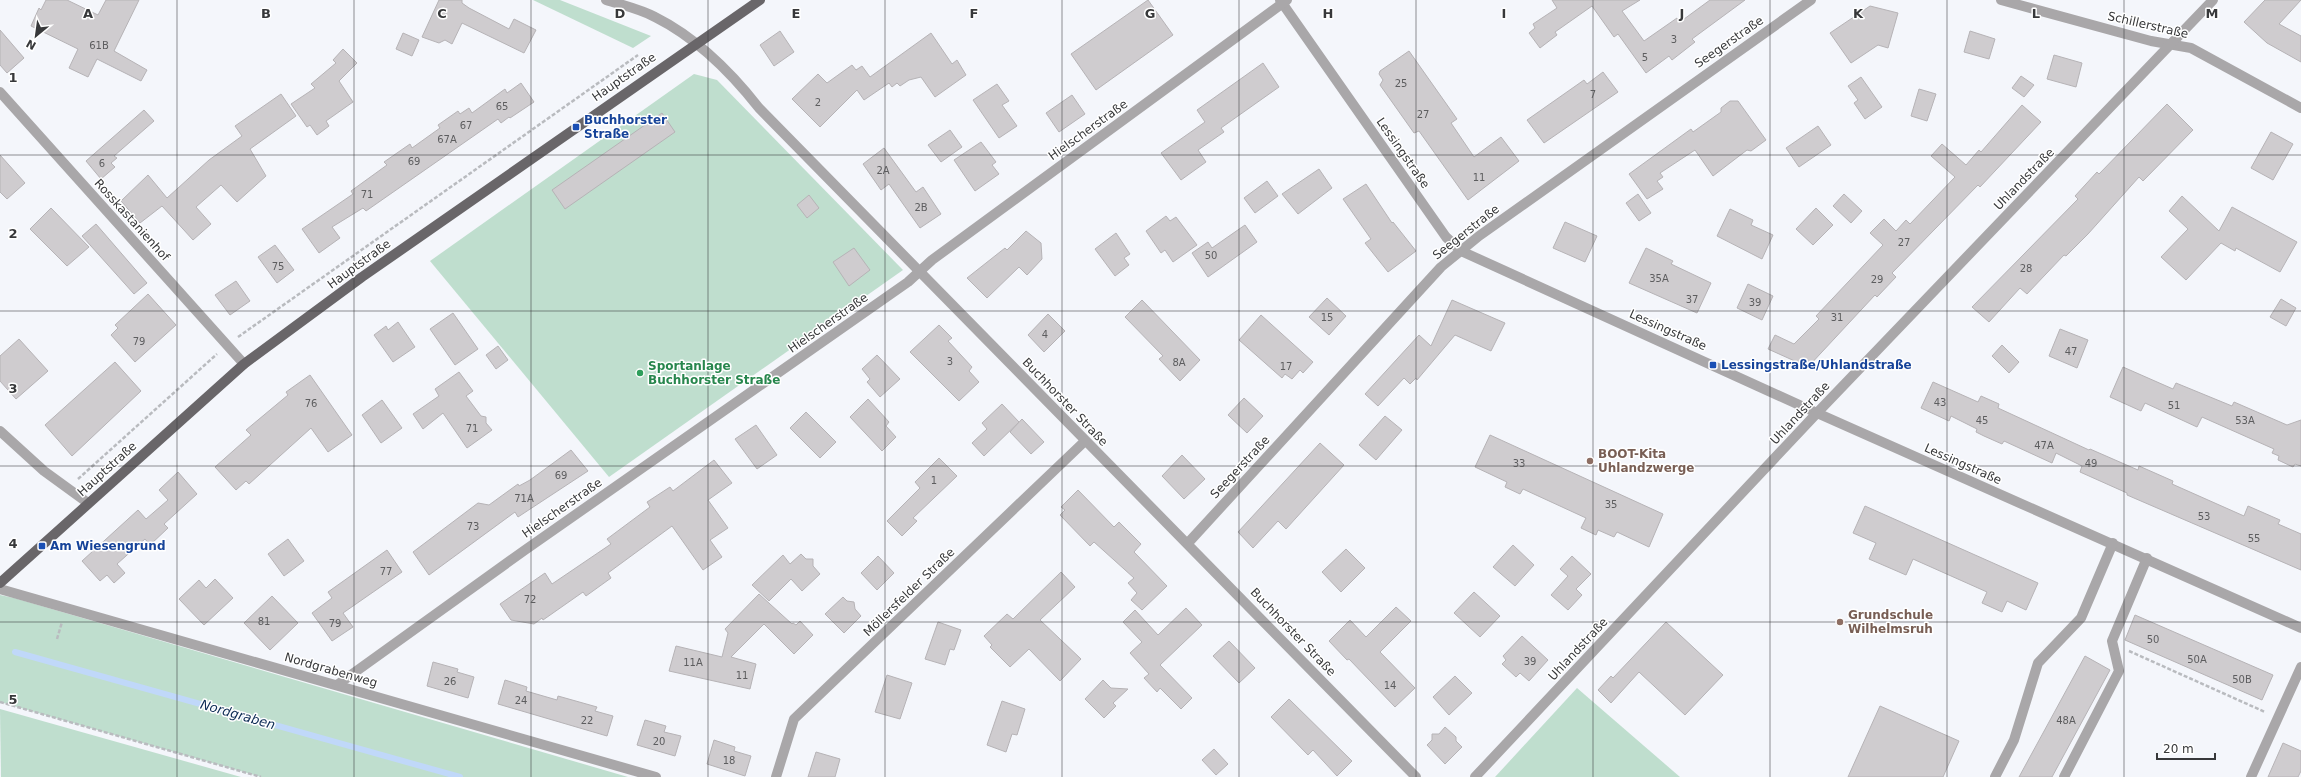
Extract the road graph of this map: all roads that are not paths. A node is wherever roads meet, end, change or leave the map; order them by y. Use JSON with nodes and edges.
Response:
{"nodes":[{"id":1,"x":606,"y":0,"type":"edge"},
{"id":2,"x":760,"y":0,"type":"edge"},
{"id":3,"x":1811,"y":0,"type":"edge"},
{"id":4,"x":2001,"y":0,"type":"edge"},
{"id":5,"x":2213,"y":0,"type":"edge"},
{"id":6,"x":1284,"y":1,"type":"edge"},
{"id":7,"x":634,"y":4,"type":"edge"},
{"id":8,"x":698,"y":42,"type":"junction"},
{"id":9,"x":2171,"y":44,"type":"junction"},
{"id":10,"x":0,"y":92,"type":"edge"},
{"id":11,"x":2301,"y":108,"type":"edge"},
{"id":12,"x":1461,"y":251,"type":"junction"},
{"id":13,"x":920,"y":271,"type":"junction"},
{"id":14,"x":244,"y":364,"type":"junction"},
{"id":15,"x":1816,"y":413,"type":"junction"},
{"id":16,"x":0,"y":431,"type":"edge"},
{"id":17,"x":1085,"y":441,"type":"junction"},
{"id":18,"x":88,"y":503,"type":"junction"},
{"id":19,"x":1188,"y":543,"type":"junction"},
{"id":20,"x":2112,"y":543,"type":"junction"},
{"id":21,"x":2147,"y":558,"type":"junction"},
{"id":22,"x":0,"y":583,"type":"edge"},
{"id":23,"x":0,"y":589,"type":"edge"},
{"id":24,"x":2301,"y":628,"type":"edge"},
{"id":25,"x":2301,"y":668,"type":"edge"},
{"id":26,"x":337,"y":685,"type":"junction"},
{"id":27,"x":656,"y":777,"type":"edge"},
{"id":28,"x":776,"y":777,"type":"edge"},
{"id":29,"x":1416,"y":777,"type":"edge"},
{"id":30,"x":1475,"y":777,"type":"edge"},
{"id":31,"x":1995,"y":777,"type":"edge"},
{"id":32,"x":2064,"y":777,"type":"edge"},
{"id":33,"x":2251,"y":777,"type":"edge"}],
"edges":[{"from":1,"to":7,"type":"street","name":"Buchhorster Straße"},
{"from":2,"to":8,"type":"main road","name":"Hauptstraße"},
{"from":3,"to":12,"type":"street","name":"Seegerstraße"},
{"from":4,"to":9,"type":"street","name":"Schillerstraße"},
{"from":5,"to":9,"type":"street","name":"Uhlandstraße"},
{"from":6,"to":12,"type":"street","name":"Lessingstraße"},
{"from":6,"to":13,"type":"street","name":"Hielscherstraße"},
{"from":7,"to":8,"type":"street","name":"Buchhorster Straße"},
{"from":8,"to":13,"type":"street","name":"Buchhorster Straße"},
{"from":8,"to":14,"type":"main road","name":"Hauptstraße"},
{"from":9,"to":11,"type":"street","name":"Schillerstraße"},
{"from":9,"to":15,"type":"street","name":"Uhlandstraße"},
{"from":10,"to":14,"type":"street","name":"Rosskastanienhof"},
{"from":12,"to":15,"type":"street","name":"Lessingstraße"},
{"from":12,"to":19,"type":"street","name":"Seegerstraße"},
{"from":13,"to":17,"type":"street","name":"Buchhorster Straße"},
{"from":13,"to":26,"type":"street","name":"Hielscherstraße"},
{"from":14,"to":18,"type":"main road","name":"Hauptstraße"},
{"from":15,"to":20,"type":"street","name":"Lessingstraße"},
{"from":15,"to":30,"type":"street","name":"Uhlandstraße"},
{"from":16,"to":18,"type":"street"},
{"from":17,"to":19,"type":"street","name":"Buchhorster Straße"},
{"from":17,"to":28,"type":"street","name":"Möllersfelder Straße"},
{"from":18,"to":22,"type":"main road","name":"Hauptstraße"},
{"from":19,"to":29,"type":"street","name":"Buchhorster Straße"},
{"from":20,"to":21,"type":"street","name":"Lessingstraße"},
{"from":20,"to":31,"type":"street"},
{"from":21,"to":24,"type":"street","name":"Lessingstraße"},
{"from":21,"to":32,"type":"street"},
{"from":23,"to":26,"type":"street","name":"Nordgrabenweg"},
{"from":25,"to":33,"type":"street"},
{"from":26,"to":27,"type":"street","name":"Nordgrabenweg"}]}
